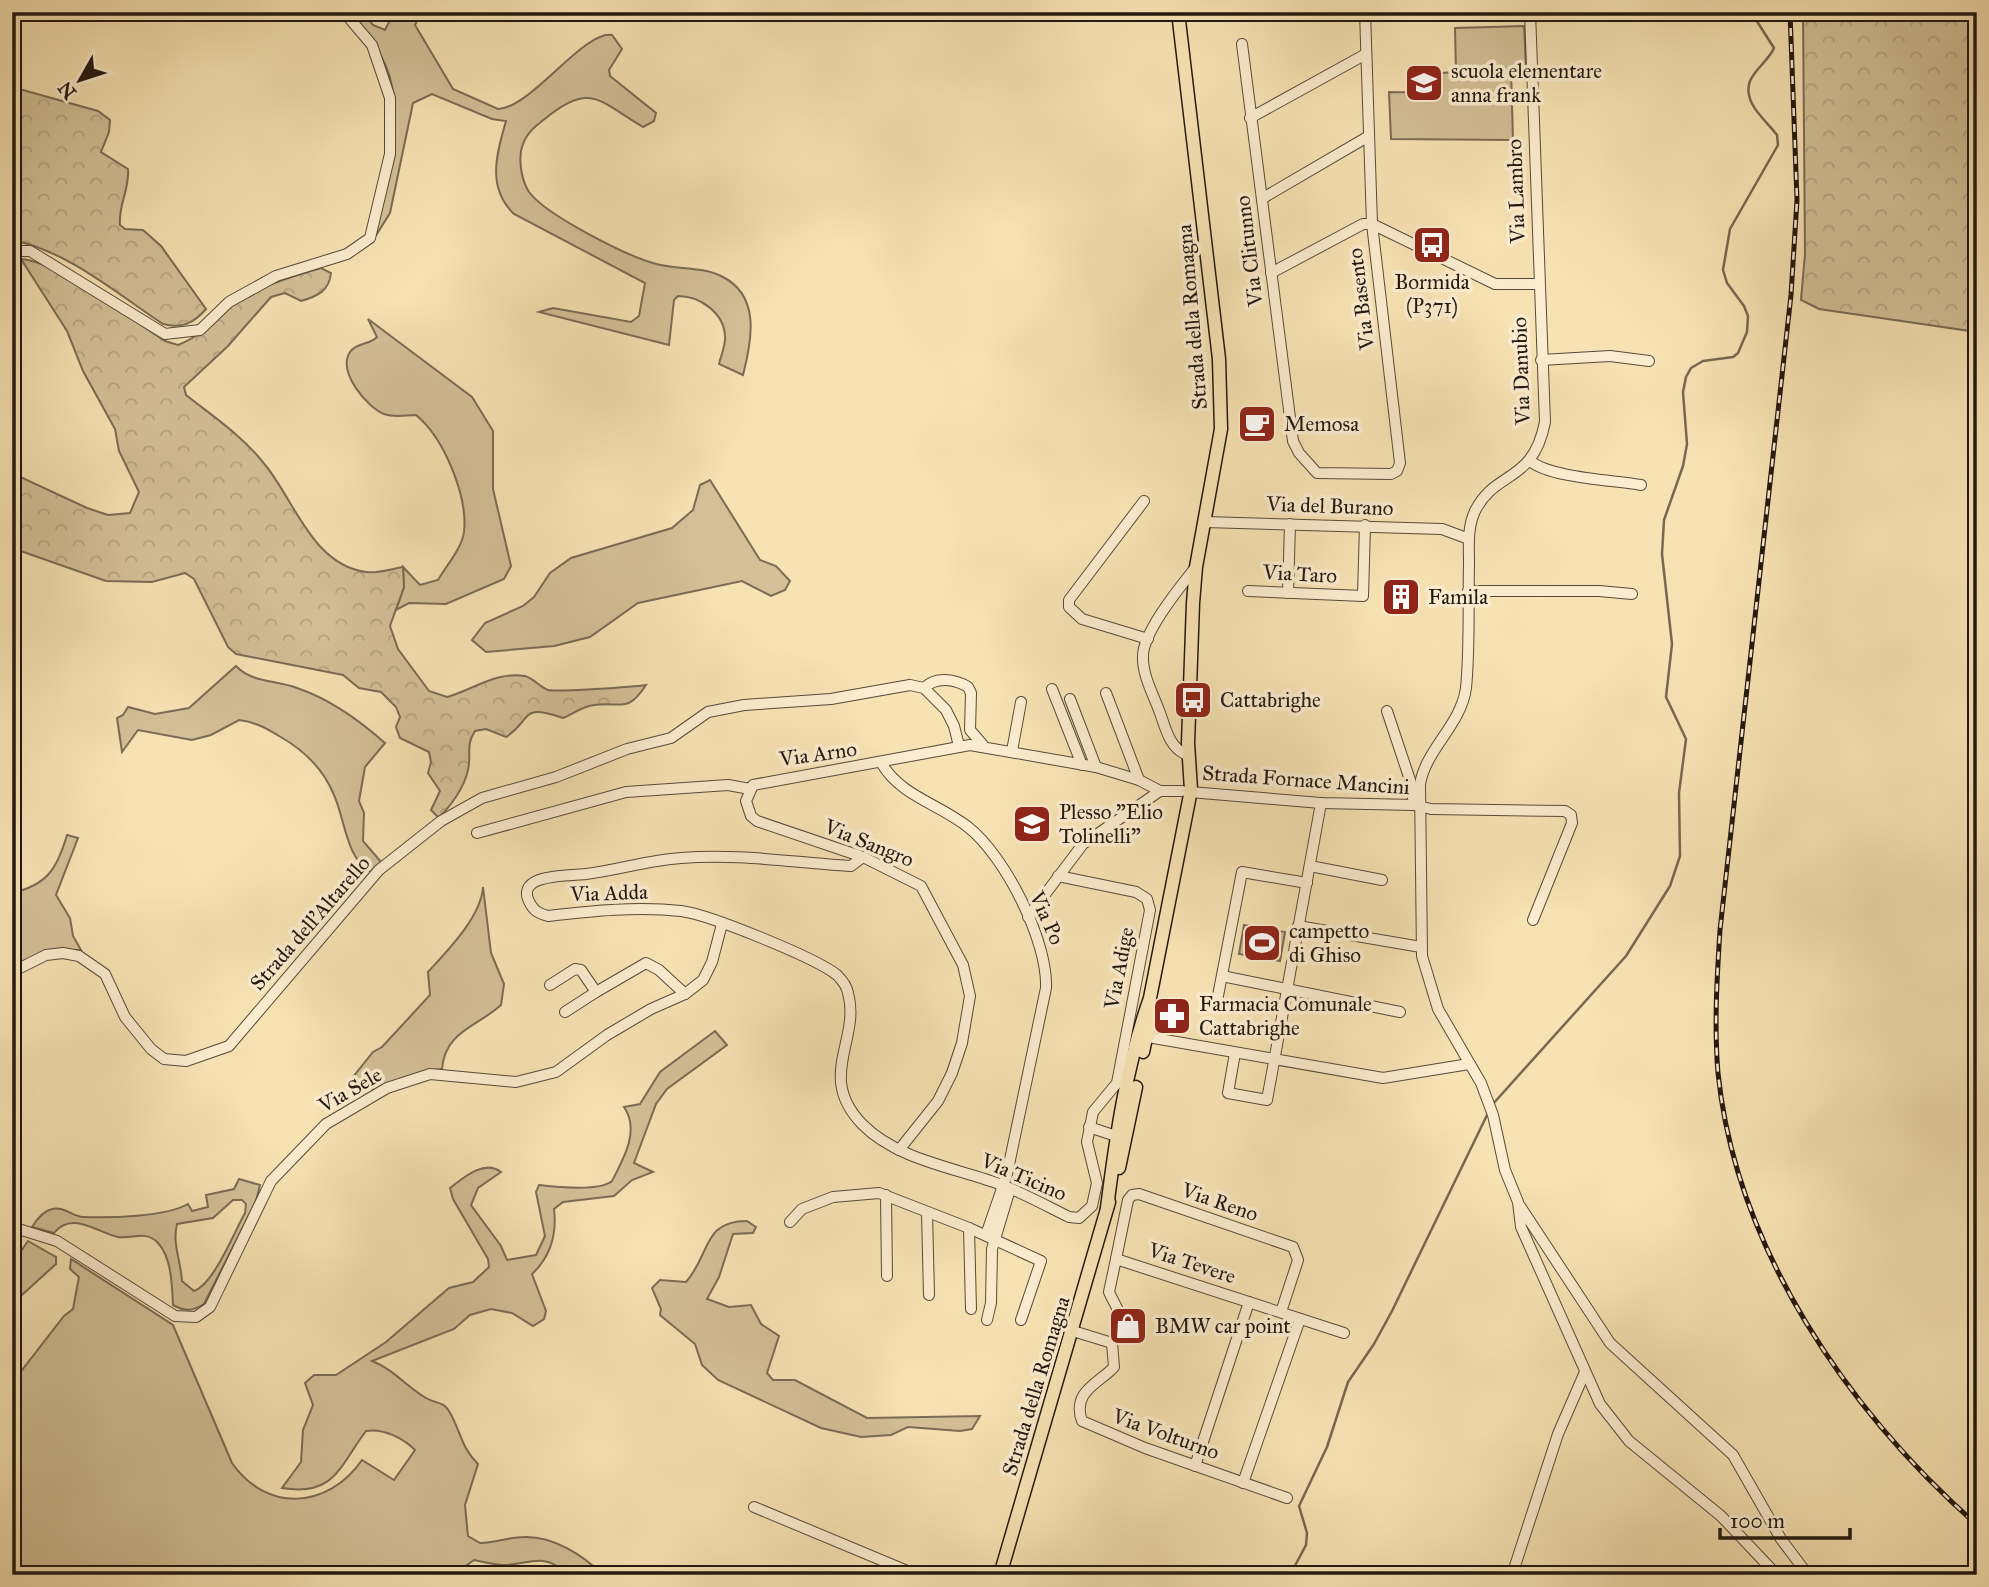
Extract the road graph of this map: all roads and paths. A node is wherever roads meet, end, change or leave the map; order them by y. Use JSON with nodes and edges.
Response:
{"nodes":[{"id":1,"x":344,"y":12,"type":"edge"},
{"id":2,"x":1178,"y":12,"type":"edge"},
{"id":3,"x":1365,"y":12,"type":"edge"},
{"id":4,"x":1530,"y":12,"type":"edge"},
{"id":5,"x":1242,"y":44,"type":"dead end"},
{"id":6,"x":1366,"y":54,"type":"junction"},
{"id":7,"x":1250,"y":118,"type":"junction"},
{"id":8,"x":1369,"y":136,"type":"junction"},
{"id":9,"x":1263,"y":198,"type":"junction"},
{"id":10,"x":1372,"y":224,"type":"junction"},
{"id":11,"x":12,"y":251,"type":"edge"},
{"id":12,"x":1271,"y":273,"type":"junction"},
{"id":13,"x":1538,"y":284,"type":"junction"},
{"id":14,"x":1541,"y":360,"type":"junction"},
{"id":15,"x":1649,"y":362,"type":"dead end"},
{"id":16,"x":1299,"y":453,"type":"joint"},
{"id":17,"x":1530,"y":461,"type":"junction"},
{"id":18,"x":1641,"y":485,"type":"dead end"},
{"id":19,"x":1144,"y":501,"type":"dead end"},
{"id":20,"x":1205,"y":522,"type":"junction"},
{"id":21,"x":1290,"y":524,"type":"junction"},
{"id":22,"x":1365,"y":525,"type":"junction"},
{"id":23,"x":1470,"y":527,"type":"junction"},
{"id":24,"x":1453,"y":531,"type":"junction"},
{"id":25,"x":1469,"y":539,"type":"junction"},
{"id":26,"x":1196,"y":567,"type":"junction"},
{"id":27,"x":1248,"y":591,"type":"dead end"},
{"id":28,"x":1468,"y":591,"type":"junction"},
{"id":29,"x":1288,"y":593,"type":"junction"},
{"id":30,"x":1632,"y":594,"type":"dead end"},
{"id":31,"x":1147,"y":639,"type":"junction"},
{"id":32,"x":923,"y":688,"type":"junction"},
{"id":33,"x":1052,"y":689,"type":"dead end"},
{"id":34,"x":1106,"y":693,"type":"dead end"},
{"id":35,"x":1070,"y":699,"type":"dead end"},
{"id":36,"x":1021,"y":702,"type":"dead end"},
{"id":37,"x":1387,"y":711,"type":"dead end"},
{"id":38,"x":959,"y":746,"type":"junction"},
{"id":39,"x":983,"y":746,"type":"junction"},
{"id":40,"x":1187,"y":749,"type":"junction"},
{"id":41,"x":1012,"y":751,"type":"junction"},
{"id":42,"x":882,"y":764,"type":"junction"},
{"id":43,"x":1082,"y":765,"type":"junction"},
{"id":44,"x":1096,"y":767,"type":"junction"},
{"id":45,"x":1139,"y":780,"type":"junction"},
{"id":46,"x":750,"y":789,"type":"junction"},
{"id":47,"x":1186,"y":790,"type":"junction"},
{"id":48,"x":1162,"y":791,"type":"junction"},
{"id":49,"x":1321,"y":803,"type":"junction"},
{"id":50,"x":1417,"y":806,"type":"junction"},
{"id":51,"x":477,"y":833,"type":"dead end"},
{"id":52,"x":863,"y":857,"type":"junction"},
{"id":53,"x":1310,"y":866,"type":"junction"},
{"id":54,"x":1058,"y":876,"type":"junction"},
{"id":55,"x":1382,"y":880,"type":"dead end"},
{"id":56,"x":1307,"y":883,"type":"junction"},
{"id":57,"x":1028,"y":917,"type":"junction"},
{"id":58,"x":1533,"y":920,"type":"dead end"},
{"id":59,"x":722,"y":924,"type":"junction"},
{"id":60,"x":1298,"y":926,"type":"junction"},
{"id":61,"x":1421,"y":947,"type":"junction"},
{"id":62,"x":12,"y":972,"type":"edge"},
{"id":63,"x":1222,"y":976,"type":"junction"},
{"id":64,"x":550,"y":985,"type":"dead end"},
{"id":65,"x":1286,"y":990,"type":"junction"},
{"id":66,"x":596,"y":992,"type":"junction"},
{"id":67,"x":685,"y":994,"type":"junction"},
{"id":68,"x":1216,"y":1006,"type":"dead end"},
{"id":69,"x":565,"y":1012,"type":"dead end"},
{"id":70,"x":1400,"y":1012,"type":"dead end"},
{"id":71,"x":1146,"y":1032,"type":"junction"},
{"id":72,"x":1235,"y":1053,"type":"junction"},
{"id":73,"x":1274,"y":1058,"type":"junction"},
{"id":74,"x":1469,"y":1064,"type":"junction"},
{"id":75,"x":1089,"y":1127,"type":"junction"},
{"id":76,"x":1120,"y":1133,"type":"junction"},
{"id":77,"x":899,"y":1150,"type":"junction"},
{"id":78,"x":1007,"y":1187,"type":"junction"},
{"id":79,"x":886,"y":1195,"type":"junction"},
{"id":80,"x":1518,"y":1202,"type":"junction"},
{"id":81,"x":928,"y":1212,"type":"junction"},
{"id":82,"x":790,"y":1222,"type":"dead end"},
{"id":83,"x":12,"y":1227,"type":"edge"},
{"id":84,"x":969,"y":1228,"type":"junction"},
{"id":85,"x":990,"y":1237,"type":"junction"},
{"id":86,"x":1116,"y":1259,"type":"junction"},
{"id":87,"x":887,"y":1276,"type":"dead end"},
{"id":88,"x":929,"y":1295,"type":"dead end"},
{"id":89,"x":1249,"y":1302,"type":"junction"},
{"id":90,"x":971,"y":1309,"type":"dead end"},
{"id":91,"x":1281,"y":1312,"type":"junction"},
{"id":92,"x":1300,"y":1318,"type":"junction"},
{"id":93,"x":987,"y":1320,"type":"dead end"},
{"id":94,"x":1021,"y":1320,"type":"dead end"},
{"id":95,"x":1073,"y":1331,"type":"junction"},
{"id":96,"x":1344,"y":1333,"type":"dead end"},
{"id":97,"x":1112,"y":1343,"type":"junction"},
{"id":98,"x":1585,"y":1372,"type":"junction"},
{"id":99,"x":1195,"y":1466,"type":"junction"},
{"id":100,"x":1244,"y":1483,"type":"junction"},
{"id":101,"x":1287,"y":1498,"type":"dead end"},
{"id":102,"x":754,"y":1507,"type":"dead end"},
{"id":103,"x":917,"y":1575,"type":"edge"},
{"id":104,"x":1000,"y":1575,"type":"edge"},
{"id":105,"x":1512,"y":1575,"type":"edge"},
{"id":106,"x":1777,"y":1575,"type":"edge"},
{"id":107,"x":1808,"y":1575,"type":"edge"}],
"edges":[{"from":1,"to":11,"type":"street"},
{"from":2,"to":20,"type":"main road","name":"Strada della Romagna"},
{"from":3,"to":6,"type":"street","name":"Via Basento"},
{"from":4,"to":13,"type":"street","name":"Via Lambro"},
{"from":5,"to":7,"type":"street","name":"Via Clitunno"},
{"from":6,"to":7,"type":"street"},
{"from":6,"to":8,"type":"street","name":"Via Basento"},
{"from":7,"to":9,"type":"street","name":"Via Clitunno"},
{"from":8,"to":9,"type":"street"},
{"from":8,"to":10,"type":"street","name":"Via Basento"},
{"from":9,"to":12,"type":"street","name":"Via Clitunno"},
{"from":10,"to":12,"type":"street"},
{"from":10,"to":13,"type":"street"},
{"from":10,"to":16,"type":"street","name":"Via Basento"},
{"from":12,"to":16,"type":"street","name":"Via Clitunno"},
{"from":13,"to":14,"type":"street","name":"Via Danubio"},
{"from":14,"to":15,"type":"street"},
{"from":14,"to":17,"type":"street","name":"Via Danubio"},
{"from":17,"to":18,"type":"street"},
{"from":17,"to":23,"type":"street","name":"Via Danubio"},
{"from":19,"to":31,"type":"street"},
{"from":20,"to":21,"type":"street","name":"Via del Burano"},
{"from":20,"to":26,"type":"main road","name":"Strada della Romagna"},
{"from":21,"to":22,"type":"street","name":"Via del Burano"},
{"from":21,"to":29,"type":"street"},
{"from":22,"to":24,"type":"street","name":"Via del Burano"},
{"from":22,"to":29,"type":"street","name":"Via Taro"},
{"from":23,"to":24,"type":"street"},
{"from":23,"to":25,"type":"street","name":"Via Danubio"},
{"from":24,"to":25,"type":"street"},
{"from":25,"to":28,"type":"street","name":"Via Danubio"},
{"from":26,"to":31,"type":"street"},
{"from":26,"to":40,"type":"main road","name":"Strada della Romagna"},
{"from":27,"to":29,"type":"street","name":"Via Taro"},
{"from":28,"to":30,"type":"street"},
{"from":28,"to":50,"type":"street","name":"Via Danubio"},
{"from":31,"to":40,"type":"street"},
{"from":32,"to":38,"type":"street"},
{"from":32,"to":39,"type":"street","name":"Strada dell'Altarello"},
{"from":32,"to":62,"type":"street","name":"Strada dell'Altarello"},
{"from":33,"to":43,"type":"street"},
{"from":34,"to":45,"type":"street"},
{"from":35,"to":44,"type":"street"},
{"from":36,"to":41,"type":"street"},
{"from":37,"to":50,"type":"street"},
{"from":38,"to":39,"type":"street","name":"Via Arno"},
{"from":38,"to":42,"type":"street","name":"Via Arno"},
{"from":39,"to":41,"type":"street","name":"Via Arno"},
{"from":40,"to":47,"type":"main road","name":"Strada della Romagna"},
{"from":41,"to":43,"type":"street","name":"Via Arno"},
{"from":42,"to":46,"type":"street","name":"Via Arno"},
{"from":42,"to":57,"type":"street","name":"Via Po"},
{"from":43,"to":44,"type":"street","name":"Via Arno"},
{"from":44,"to":45,"type":"street","name":"Via Arno"},
{"from":45,"to":48,"type":"street","name":"Via Arno"},
{"from":46,"to":51,"type":"street","name":"Via Arno"},
{"from":46,"to":52,"type":"street","name":"Via Sangro"},
{"from":47,"to":48,"type":"street"},
{"from":47,"to":49,"type":"street","name":"Strada Fornace Mancini"},
{"from":47,"to":71,"type":"main road","name":"Strada della Romagna"},
{"from":48,"to":54,"type":"street"},
{"from":49,"to":50,"type":"street","name":"Strada Fornace Mancini"},
{"from":49,"to":53,"type":"street"},
{"from":50,"to":58,"type":"street","name":"Strada Fornace Mancini"},
{"from":50,"to":61,"type":"street","name":"Strada Fornace Mancini"},
{"from":52,"to":59,"type":"street","name":"Via Adda"},
{"from":52,"to":77,"type":"street","name":"Via Sangro"},
{"from":53,"to":55,"type":"street"},
{"from":53,"to":56,"type":"street"},
{"from":54,"to":57,"type":"street"},
{"from":54,"to":75,"type":"street","name":"Via Adige"},
{"from":56,"to":60,"type":"street"},
{"from":56,"to":63,"type":"street"},
{"from":57,"to":78,"type":"street","name":"Via Po"},
{"from":59,"to":67,"type":"street","name":"Via Sele"},
{"from":59,"to":77,"type":"street","name":"Via Adda"},
{"from":60,"to":61,"type":"street"},
{"from":60,"to":65,"type":"street"},
{"from":61,"to":74,"type":"street","name":"Strada Fornace Mancini"},
{"from":63,"to":65,"type":"street"},
{"from":63,"to":68,"type":"street"},
{"from":64,"to":66,"type":"street"},
{"from":65,"to":70,"type":"street"},
{"from":65,"to":73,"type":"street"},
{"from":66,"to":67,"type":"street"},
{"from":66,"to":69,"type":"street"},
{"from":67,"to":83,"type":"street","name":"Via Sele"},
{"from":71,"to":72,"type":"street"},
{"from":71,"to":76,"type":"main road","name":"Strada della Romagna"},
{"from":72,"to":73,"type":"street"},
{"from":72,"to":73,"type":"street"},
{"from":73,"to":74,"type":"street"},
{"from":74,"to":80,"type":"street","name":"Strada Fornace Mancini"},
{"from":75,"to":76,"type":"street"},
{"from":75,"to":78,"type":"street","name":"Via Ticino"},
{"from":76,"to":95,"type":"main road","name":"Strada della Romagna"},
{"from":77,"to":78,"type":"street","name":"Via Ticino"},
{"from":78,"to":85,"type":"street","name":"Via Po"},
{"from":79,"to":81,"type":"street"},
{"from":79,"to":82,"type":"street"},
{"from":79,"to":87,"type":"street"},
{"from":80,"to":98,"type":"street","name":"Strada Fornace Mancini"},
{"from":80,"to":107,"type":"street"},
{"from":81,"to":84,"type":"street"},
{"from":81,"to":88,"type":"street"},
{"from":84,"to":85,"type":"street"},
{"from":84,"to":90,"type":"street"},
{"from":85,"to":93,"type":"street","name":"Via Po"},
{"from":85,"to":94,"type":"street"},
{"from":86,"to":89,"type":"street","name":"Via Tevere"},
{"from":86,"to":91,"type":"street","name":"Via Reno"},
{"from":86,"to":97,"type":"street","name":"Via Tevere"},
{"from":89,"to":91,"type":"street","name":"Via Tevere"},
{"from":89,"to":99,"type":"street"},
{"from":91,"to":92,"type":"street","name":"Via Tevere"},
{"from":92,"to":96,"type":"street","name":"Via Tevere"},
{"from":92,"to":100,"type":"street"},
{"from":95,"to":97,"type":"street"},
{"from":95,"to":104,"type":"main road","name":"Strada della Romagna"},
{"from":97,"to":99,"type":"street","name":"Via Volturno"},
{"from":98,"to":105,"type":"street"},
{"from":98,"to":106,"type":"street","name":"Strada Fornace Mancini"},
{"from":99,"to":100,"type":"street","name":"Via Volturno"},
{"from":100,"to":101,"type":"street","name":"Via Volturno"},
{"from":102,"to":103,"type":"street"}]}
